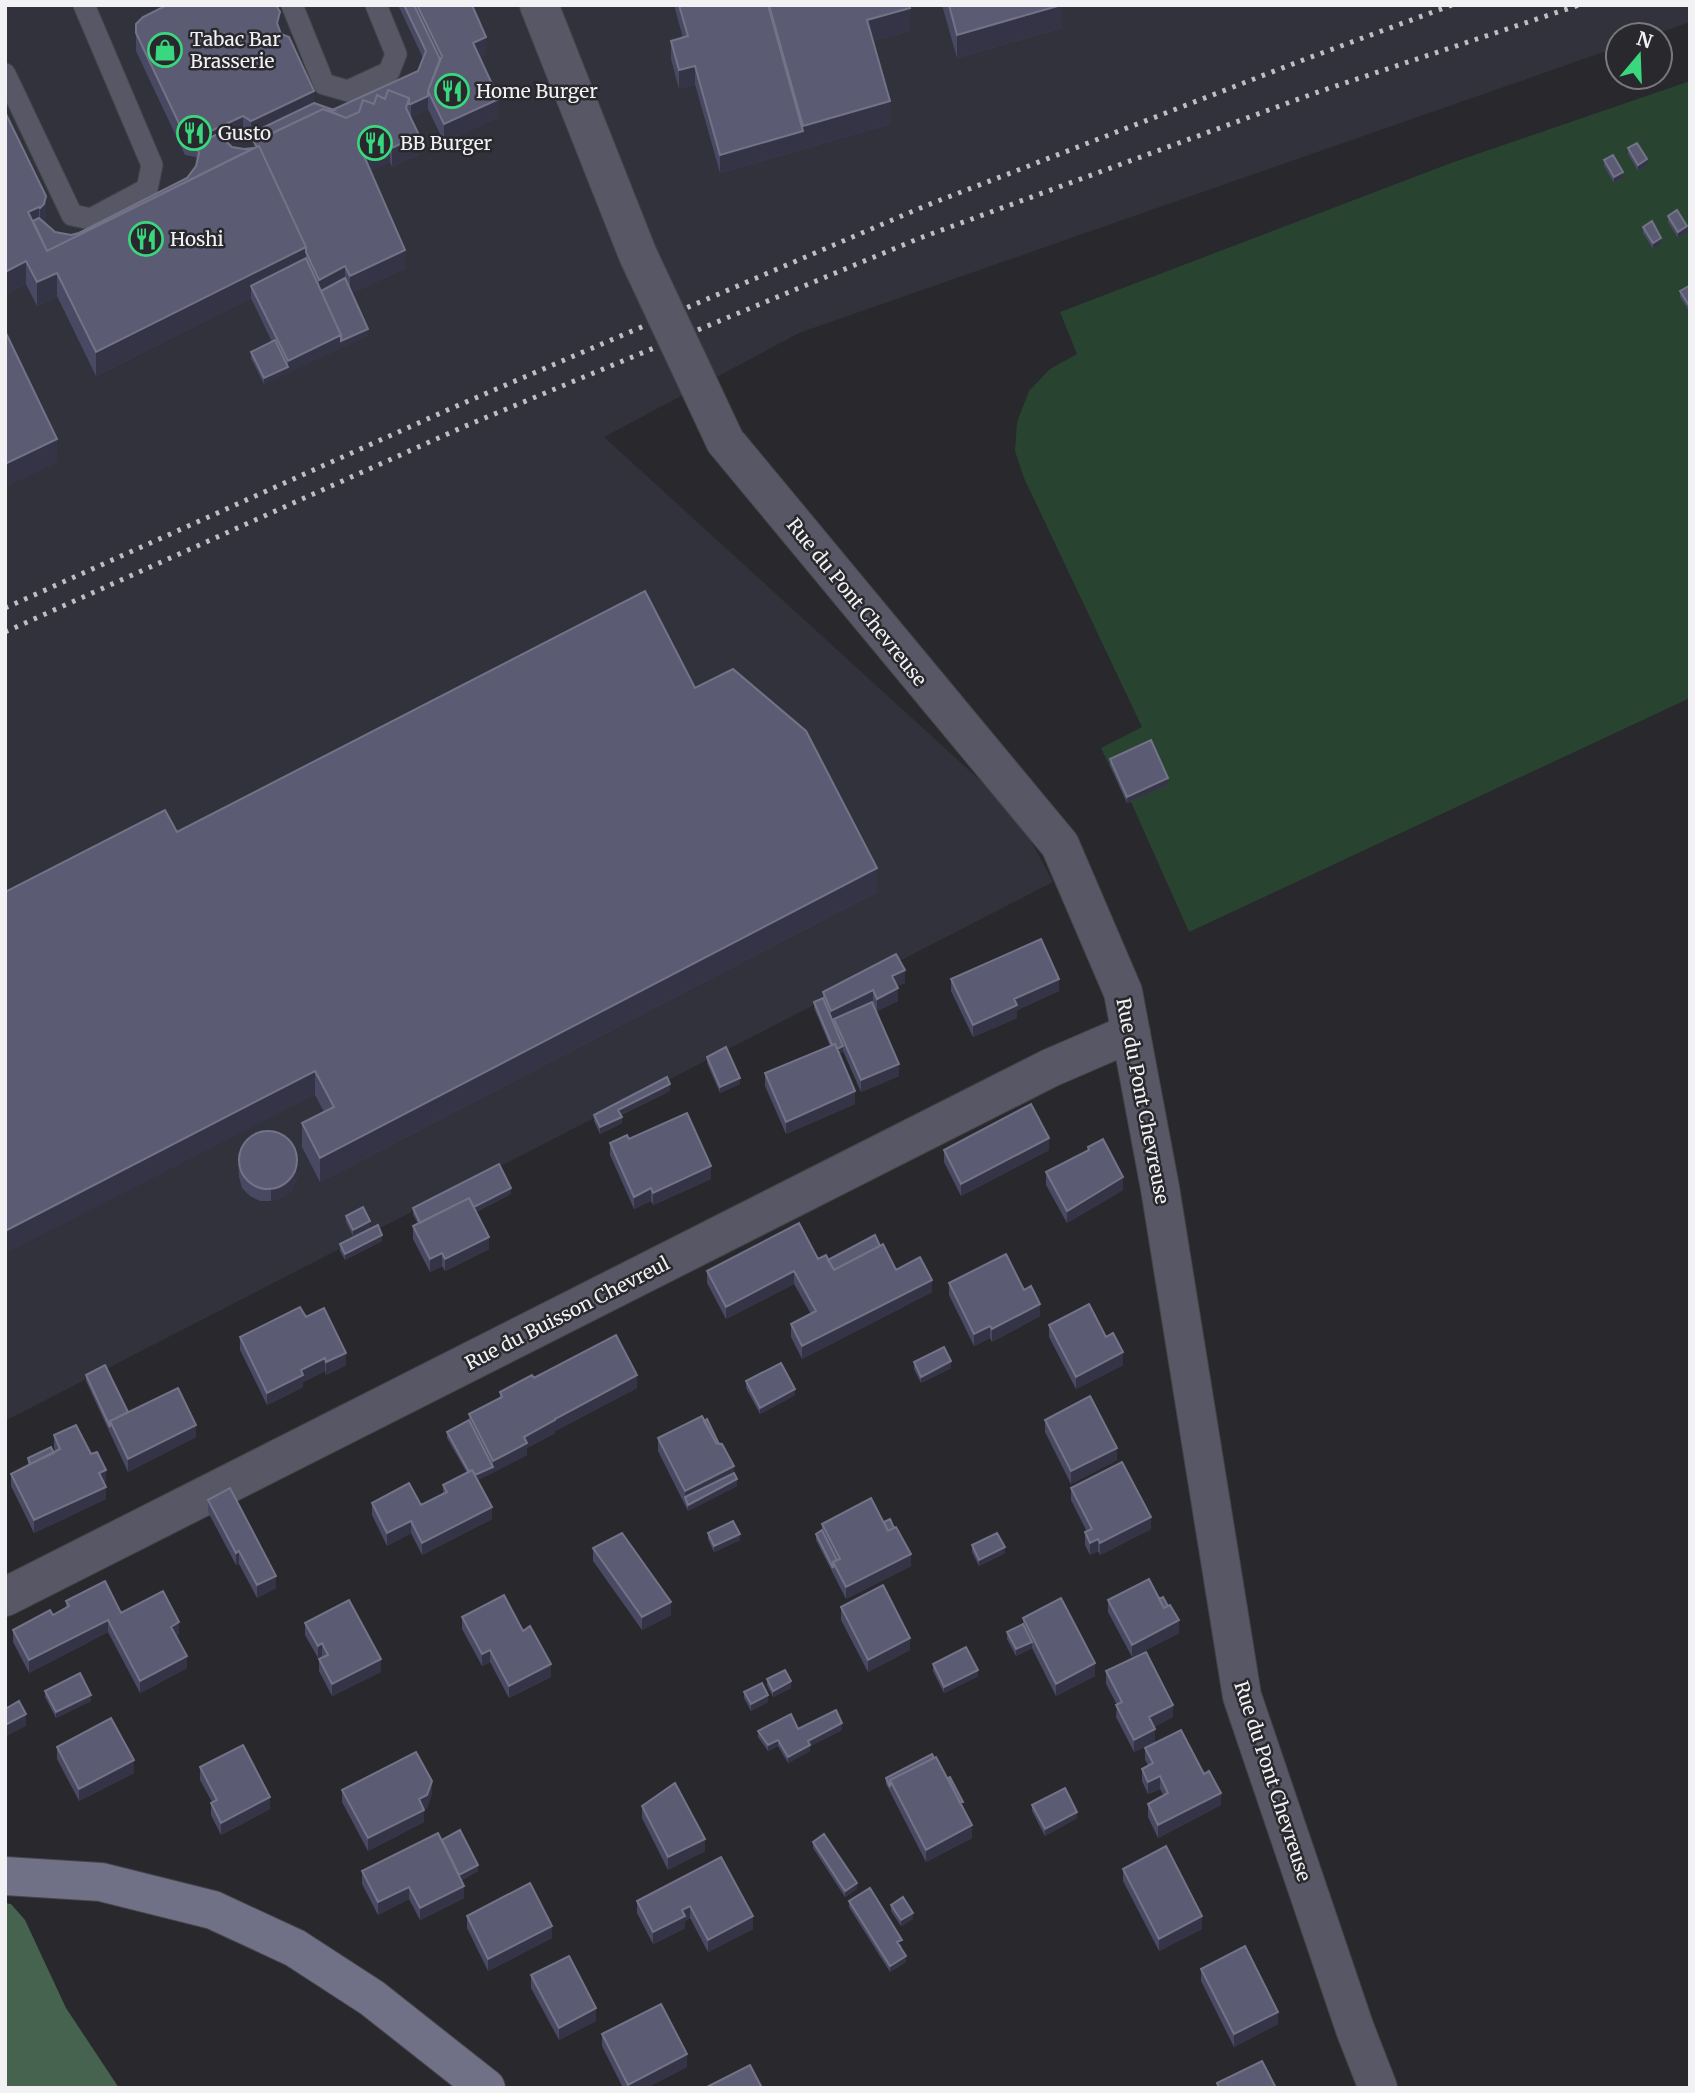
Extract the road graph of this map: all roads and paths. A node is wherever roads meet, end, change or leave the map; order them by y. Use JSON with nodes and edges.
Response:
{"nodes":[{"id":1,"x":84,"y":5,"type":"edge"},
{"id":2,"x":292,"y":5,"type":"edge"},
{"id":3,"x":376,"y":5,"type":"edge"},
{"id":4,"x":539,"y":5,"type":"edge"},
{"id":5,"x":5,"y":74,"type":"edge"},
{"id":6,"x":1131,"y":1033,"type":"junction"},
{"id":7,"x":5,"y":1597,"type":"edge"},
{"id":8,"x":5,"y":1876,"type":"edge"},
{"id":9,"x":486,"y":2088,"type":"edge"},
{"id":10,"x":1378,"y":2088,"type":"edge"}],
"edges":[{"from":1,"to":5,"type":"lane"},
{"from":2,"to":3,"type":"lane"},
{"from":4,"to":6,"type":"street","name":"Rue du Pont Chevreuse","bridge":true},
{"from":6,"to":7,"type":"street","name":"Rue du Buisson Chevreul"},
{"from":6,"to":10,"type":"street","name":"Rue du Pont Chevreuse"},
{"from":8,"to":9,"type":"street"}]}
